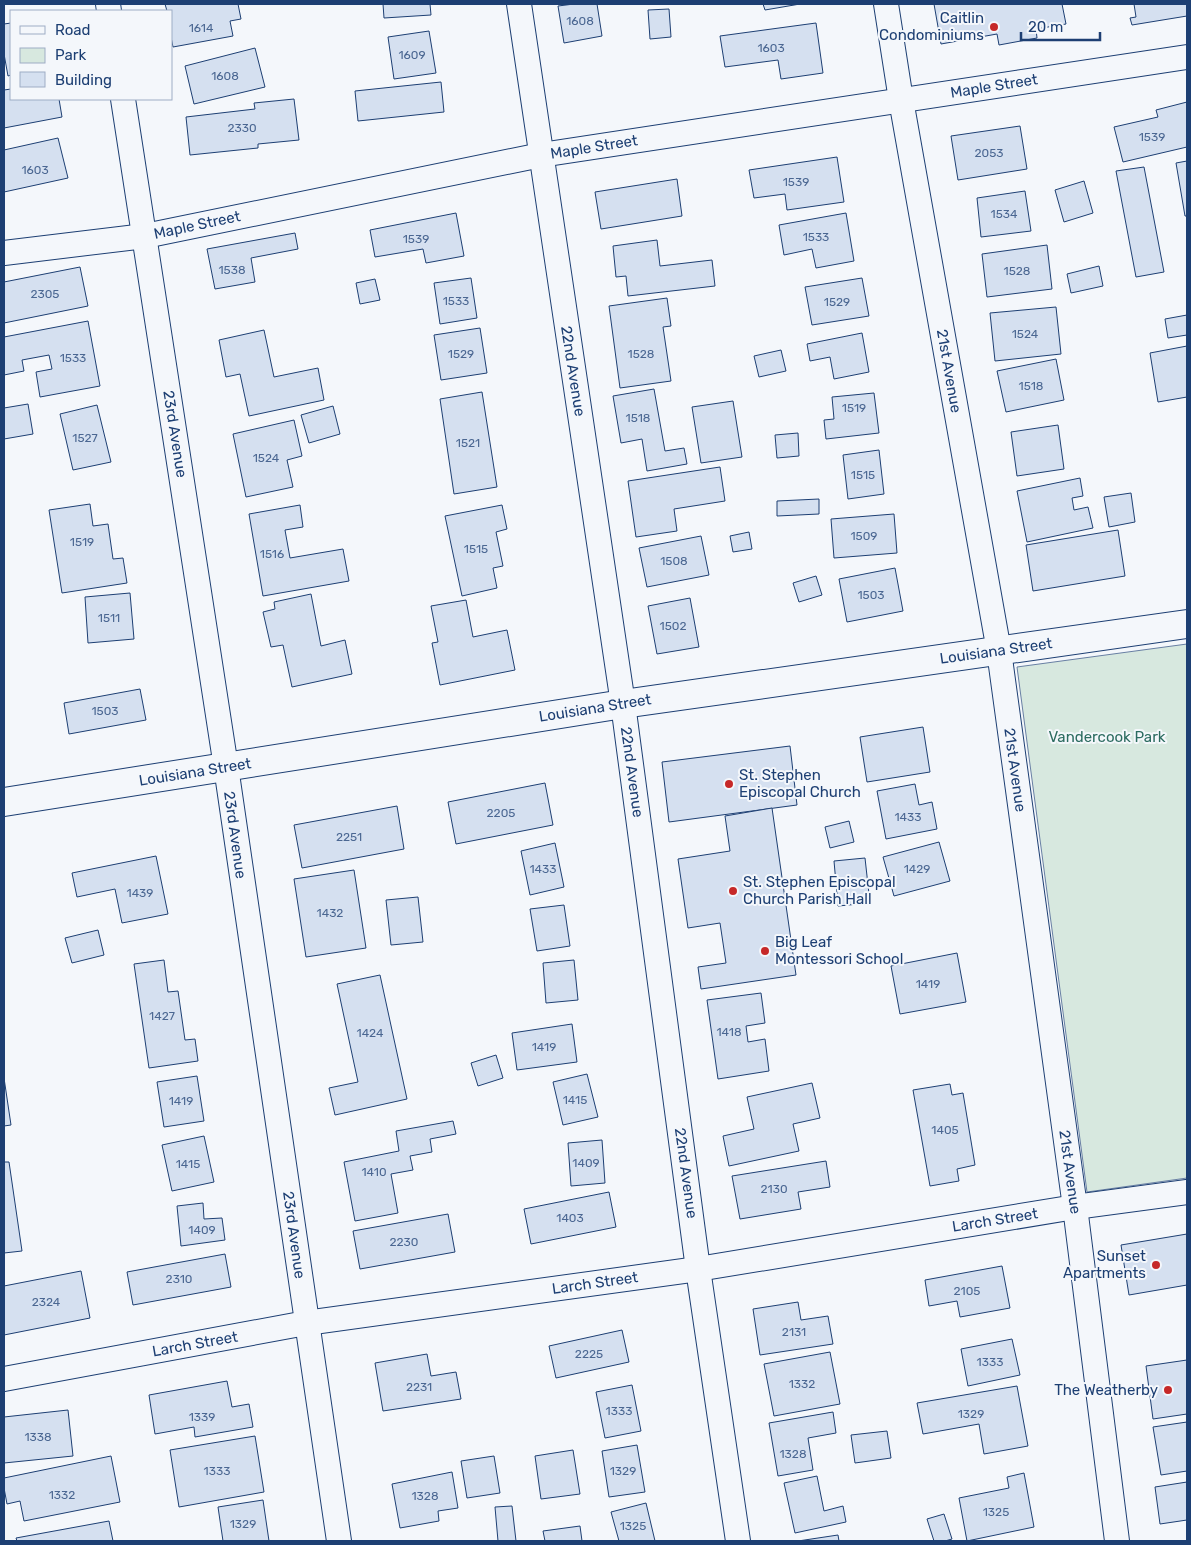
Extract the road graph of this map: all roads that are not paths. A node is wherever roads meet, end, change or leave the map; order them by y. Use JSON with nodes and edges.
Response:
{"nodes":[{"id":1,"x":519,"y":4,"type":"edge"},
{"id":2,"x":886,"y":4,"type":"edge"},
{"id":3,"x":1187,"y":57,"type":"edge"},
{"id":4,"x":123,"y":100,"type":"edge"},
{"id":5,"x":901,"y":100,"type":"junction"},
{"id":6,"x":540,"y":155,"type":"junction"},
{"id":7,"x":145,"y":236,"type":"junction"},
{"id":8,"x":4,"y":253,"type":"edge"},
{"id":9,"x":1187,"y":624,"type":"edge"},
{"id":10,"x":999,"y":651,"type":"junction"},
{"id":11,"x":623,"y":704,"type":"junction"},
{"id":12,"x":226,"y":768,"type":"junction"},
{"id":13,"x":4,"y":802,"type":"edge"},
{"id":14,"x":1187,"y":1192,"type":"edge"},
{"id":15,"x":1075,"y":1207,"type":"junction"},
{"id":16,"x":698,"y":1269,"type":"junction"},
{"id":17,"x":306,"y":1324,"type":"junction"},
{"id":18,"x":4,"y":1379,"type":"edge"},
{"id":19,"x":339,"y":1541,"type":"edge"},
{"id":20,"x":738,"y":1541,"type":"edge"},
{"id":21,"x":1117,"y":1541,"type":"edge"}],
"edges":[{"from":1,"to":6,"type":"street","name":"22nd Avenue"},
{"from":2,"to":5,"type":"street","name":"21st Avenue"},
{"from":3,"to":5,"type":"street","name":"Maple Street"},
{"from":4,"to":7,"type":"street","name":"23rd Avenue"},
{"from":5,"to":6,"type":"street","name":"Maple Street"},
{"from":5,"to":10,"type":"street","name":"21st Avenue"},
{"from":6,"to":7,"type":"street","name":"Maple Street"},
{"from":6,"to":11,"type":"street","name":"22nd Avenue"},
{"from":7,"to":8,"type":"street","name":"Maple Street"},
{"from":7,"to":12,"type":"street","name":"23rd Avenue"},
{"from":9,"to":10,"type":"street","name":"Louisiana Street"},
{"from":10,"to":11,"type":"street","name":"Louisiana Street"},
{"from":10,"to":15,"type":"street","name":"21st Avenue"},
{"from":11,"to":12,"type":"street","name":"Louisiana Street"},
{"from":11,"to":16,"type":"street","name":"22nd Avenue"},
{"from":12,"to":13,"type":"street","name":"Louisiana Street"},
{"from":12,"to":17,"type":"street","name":"23rd Avenue"},
{"from":14,"to":15,"type":"street","name":"Larch Street"},
{"from":15,"to":16,"type":"street","name":"Larch Street"},
{"from":15,"to":21,"type":"street","name":"21st Avenue"},
{"from":16,"to":17,"type":"street","name":"Larch Street"},
{"from":16,"to":20,"type":"street","name":"22nd Avenue"},
{"from":17,"to":18,"type":"street","name":"Larch Street"},
{"from":17,"to":19,"type":"street","name":"23rd Avenue"}]}
